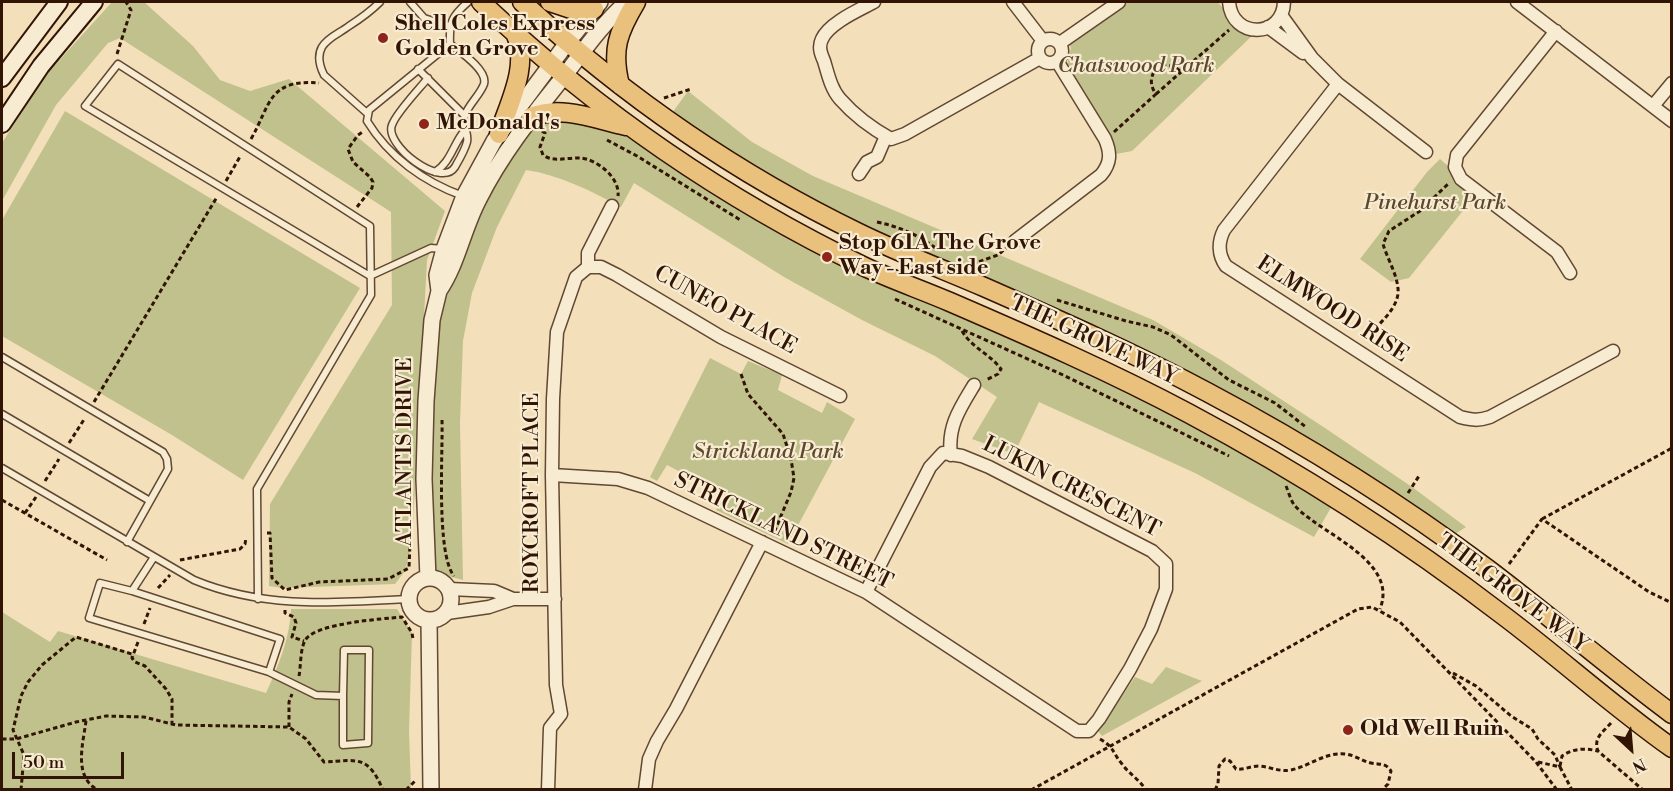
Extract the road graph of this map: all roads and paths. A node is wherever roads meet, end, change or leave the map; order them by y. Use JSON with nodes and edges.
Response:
{"nodes":[{"id":1,"x":59,"y":2,"type":"edge"},
{"id":2,"x":94,"y":2,"type":"edge"},
{"id":3,"x":126,"y":2,"type":"edge"},
{"id":4,"x":380,"y":2,"type":"edge"},
{"id":5,"x":410,"y":2,"type":"edge"},
{"id":6,"x":468,"y":2,"type":"edge"},
{"id":7,"x":481,"y":2,"type":"edge"},
{"id":8,"x":522,"y":2,"type":"edge"},
{"id":9,"x":550,"y":2,"type":"edge"},
{"id":10,"x":627,"y":2,"type":"edge"},
{"id":11,"x":636,"y":2,"type":"edge"},
{"id":12,"x":874,"y":2,"type":"edge"},
{"id":13,"x":1013,"y":2,"type":"edge"},
{"id":14,"x":1119,"y":2,"type":"edge"},
{"id":15,"x":1228,"y":2,"type":"edge"},
{"id":16,"x":1284,"y":2,"type":"edge"},
{"id":17,"x":1517,"y":2,"type":"edge"},
{"id":18,"x":597,"y":5,"type":"edge"},
{"id":19,"x":1281,"y":15,"type":"junction"},
{"id":20,"x":1237,"y":22,"type":"junction"},
{"id":21,"x":449,"y":26,"type":"junction"},
{"id":22,"x":1268,"y":27,"type":"junction"},
{"id":23,"x":1556,"y":31,"type":"junction"},
{"id":24,"x":516,"y":33,"type":"junction"},
{"id":25,"x":1043,"y":41,"type":"junction"},
{"id":26,"x":1060,"y":43,"type":"junction"},
{"id":27,"x":450,"y":44,"type":"junction"},
{"id":28,"x":574,"y":48,"type":"junction"},
{"id":29,"x":1040,"y":58,"type":"junction"},
{"id":30,"x":1312,"y":58,"type":"junction"},
{"id":31,"x":1057,"y":61,"type":"junction"},
{"id":32,"x":118,"y":64,"type":"junction"},
{"id":33,"x":418,"y":69,"type":"junction"},
{"id":34,"x":558,"y":70,"type":"junction"},
{"id":35,"x":1181,"y":72,"type":"junction"},
{"id":36,"x":2,"y":78,"type":"edge"},
{"id":37,"x":428,"y":78,"type":"junction"},
{"id":38,"x":332,"y":82,"type":"junction"},
{"id":39,"x":1338,"y":84,"type":"junction"},
{"id":40,"x":1671,"y":84,"type":"edge"},
{"id":41,"x":620,"y":86,"type":"junction"},
{"id":42,"x":691,"y":90,"type":"dead end"},
{"id":43,"x":656,"y":94,"type":"dead end"},
{"id":44,"x":1156,"y":94,"type":"junction"},
{"id":45,"x":662,"y":99,"type":"junction"},
{"id":46,"x":670,"y":105,"type":"dead end"},
{"id":47,"x":1653,"y":106,"type":"junction"},
{"id":48,"x":368,"y":114,"type":"junction"},
{"id":49,"x":465,"y":116,"type":"junction"},
{"id":50,"x":531,"y":117,"type":"junction"},
{"id":51,"x":1671,"y":121,"type":"edge"},
{"id":52,"x":2,"y":124,"type":"edge"},
{"id":53,"x":548,"y":126,"type":"dead end"},
{"id":54,"x":633,"y":128,"type":"junction"},
{"id":55,"x":499,"y":134,"type":"junction"},
{"id":56,"x":358,"y":135,"type":"dead end"},
{"id":57,"x":886,"y":136,"type":"junction"},
{"id":58,"x":599,"y":137,"type":"dead end"},
{"id":59,"x":1106,"y":140,"type":"junction"},
{"id":60,"x":246,"y":146,"type":"junction"},
{"id":61,"x":1426,"y":152,"type":"dead end"},
{"id":62,"x":859,"y":174,"type":"dead end"},
{"id":63,"x":1458,"y":174,"type":"junction"},
{"id":64,"x":222,"y":187,"type":"junction"},
{"id":65,"x":471,"y":198,"type":"junction"},
{"id":66,"x":612,"y":206,"type":"joint"},
{"id":67,"x":352,"y":214,"type":"junction"},
{"id":68,"x":872,"y":221,"type":"dead end"},
{"id":69,"x":743,"y":222,"type":"dead end"},
{"id":70,"x":1015,"y":241,"type":"joint"},
{"id":71,"x":444,"y":249,"type":"junction"},
{"id":72,"x":943,"y":253,"type":"dead end"},
{"id":73,"x":964,"y":266,"type":"dead end"},
{"id":74,"x":588,"y":267,"type":"junction"},
{"id":75,"x":1570,"y":273,"type":"dead end"},
{"id":76,"x":370,"y":276,"type":"junction"},
{"id":77,"x":439,"y":291,"type":"junction"},
{"id":78,"x":886,"y":295,"type":"dead end"},
{"id":79,"x":1048,"y":297,"type":"dead end"},
{"id":80,"x":961,"y":329,"type":"junction"},
{"id":81,"x":1353,"y":348,"type":"junction"},
{"id":82,"x":1612,"y":351,"type":"dead end"},
{"id":83,"x":2,"y":357,"type":"edge"},
{"id":84,"x":741,"y":374,"type":"dead end"},
{"id":85,"x":974,"y":385,"type":"joint"},
{"id":86,"x":840,"y":396,"type":"dead end"},
{"id":87,"x":90,"y":409,"type":"junction"},
{"id":88,"x":2,"y":414,"type":"edge"},
{"id":89,"x":442,"y":418,"type":"dead end"},
{"id":90,"x":1313,"y":434,"type":"dead end"},
{"id":91,"x":1671,"y":448,"type":"edge"},
{"id":92,"x":64,"y":451,"type":"junction"},
{"id":93,"x":951,"y":455,"type":"junction"},
{"id":94,"x":1234,"y":458,"type":"dead end"},
{"id":95,"x":1283,"y":467,"type":"junction"},
{"id":96,"x":2,"y":468,"type":"edge"},
{"id":97,"x":552,"y":475,"type":"junction"},
{"id":98,"x":1399,"y":488,"type":"dead end"},
{"id":99,"x":40,"y":491,"type":"junction"},
{"id":100,"x":1409,"y":492,"type":"dead end"},
{"id":101,"x":2,"y":500,"type":"edge"},
{"id":102,"x":150,"y":501,"type":"junction"},
{"id":103,"x":25,"y":513,"type":"junction"},
{"id":104,"x":1542,"y":519,"type":"junction"},
{"id":105,"x":258,"y":532,"type":"junction"},
{"id":106,"x":767,"y":539,"type":"junction"},
{"id":107,"x":410,"y":541,"type":"dead end"},
{"id":108,"x":127,"y":542,"type":"junction"},
{"id":109,"x":154,"y":557,"type":"junction"},
{"id":110,"x":107,"y":560,"type":"dead end"},
{"id":111,"x":1512,"y":560,"type":"dead end"},
{"id":112,"x":174,"y":568,"type":"junction"},
{"id":113,"x":428,"y":578,"type":"junction"},
{"id":114,"x":456,"y":590,"type":"junction"},
{"id":115,"x":132,"y":591,"type":"junction"},
{"id":116,"x":866,"y":592,"type":"junction"},
{"id":117,"x":153,"y":598,"type":"junction"},
{"id":118,"x":1671,"y":598,"type":"edge"},
{"id":119,"x":258,"y":599,"type":"junction"},
{"id":120,"x":408,"y":599,"type":"junction"},
{"id":121,"x":513,"y":599,"type":"junction"},
{"id":122,"x":555,"y":599,"type":"junction"},
{"id":123,"x":1666,"y":601,"type":"junction"},
{"id":124,"x":284,"y":602,"type":"junction"},
{"id":125,"x":1671,"y":603,"type":"edge"},
{"id":126,"x":1380,"y":609,"type":"junction"},
{"id":127,"x":447,"y":613,"type":"junction"},
{"id":128,"x":402,"y":617,"type":"dead end"},
{"id":129,"x":429,"y":621,"type":"junction"},
{"id":130,"x":141,"y":633,"type":"junction"},
{"id":131,"x":304,"y":641,"type":"junction"},
{"id":132,"x":132,"y":658,"type":"junction"},
{"id":133,"x":1449,"y":671,"type":"junction"},
{"id":134,"x":269,"y":672,"type":"junction"},
{"id":135,"x":295,"y":686,"type":"junction"},
{"id":136,"x":343,"y":696,"type":"junction"},
{"id":137,"x":1623,"y":711,"type":"junction"},
{"id":138,"x":1671,"y":714,"type":"edge"},
{"id":139,"x":86,"y":720,"type":"junction"},
{"id":140,"x":172,"y":724,"type":"junction"},
{"id":141,"x":289,"y":727,"type":"junction"},
{"id":142,"x":1089,"y":731,"type":"junction"},
{"id":143,"x":2,"y":739,"type":"edge"},
{"id":144,"x":16,"y":739,"type":"junction"},
{"id":145,"x":1112,"y":746,"type":"junction"},
{"id":146,"x":1671,"y":748,"type":"edge"},
{"id":147,"x":1598,"y":752,"type":"junction"},
{"id":148,"x":1536,"y":762,"type":"junction"},
{"id":149,"x":1560,"y":767,"type":"junction"},
{"id":150,"x":1637,"y":788,"type":"edge"},
{"id":151,"x":21,"y":789,"type":"edge"},
{"id":152,"x":98,"y":789,"type":"edge"},
{"id":153,"x":383,"y":789,"type":"edge"},
{"id":154,"x":431,"y":789,"type":"edge"},
{"id":155,"x":548,"y":789,"type":"edge"},
{"id":156,"x":645,"y":789,"type":"edge"},
{"id":157,"x":1031,"y":789,"type":"edge"},
{"id":158,"x":1146,"y":789,"type":"edge"},
{"id":159,"x":1215,"y":789,"type":"edge"},
{"id":160,"x":1382,"y":789,"type":"edge"},
{"id":161,"x":1557,"y":789,"type":"edge"},
{"id":162,"x":1572,"y":789,"type":"edge"},
{"id":163,"x":1643,"y":789,"type":"edge"}],
"edges":[{"from":1,"to":36,"type":"main road"},
{"from":2,"to":52,"type":"main road"},
{"from":3,"to":32,"type":"path"},
{"from":4,"to":38,"type":"lane"},
{"from":5,"to":21,"type":"lane"},
{"from":6,"to":21,"type":"lane"},
{"from":7,"to":24,"type":"main road","name":"THE GROVE WAY"},
{"from":8,"to":28,"type":"main road","name":"THE GROVE WAY"},
{"from":9,"to":18,"type":"main road"},
{"from":10,"to":28,"type":"street"},
{"from":11,"to":41,"type":"main road"},
{"from":12,"to":57,"type":"street"},
{"from":13,"to":25,"type":"street"},
{"from":14,"to":26,"type":"street"},
{"from":15,"to":20,"type":"street"},
{"from":16,"to":19,"type":"street"},
{"from":17,"to":23,"type":"street"},
{"from":18,"to":28,"type":"street"},
{"from":19,"to":22,"type":"street"},
{"from":19,"to":30,"type":"street"},
{"from":20,"to":22,"type":"street"},
{"from":20,"to":35,"type":"path"},
{"from":21,"to":27,"type":"lane"},
{"from":22,"to":30,"type":"street"},
{"from":23,"to":47,"type":"street"},
{"from":23,"to":63,"type":"street"},
{"from":24,"to":34,"type":"main road","name":"THE GROVE WAY"},
{"from":24,"to":55,"type":"main road"},
{"from":25,"to":26,"type":"street"},
{"from":25,"to":29,"type":"street"},
{"from":26,"to":31,"type":"street"},
{"from":27,"to":33,"type":"lane"},
{"from":27,"to":49,"type":"lane"},
{"from":28,"to":34,"type":"street"},
{"from":28,"to":41,"type":"main road","name":"THE GROVE WAY"},
{"from":29,"to":31,"type":"street"},
{"from":29,"to":57,"type":"street"},
{"from":30,"to":39,"type":"street"},
{"from":31,"to":59,"type":"street"},
{"from":32,"to":60,"type":"lane"},
{"from":32,"to":64,"type":"lane"},
{"from":33,"to":37,"type":"lane"},
{"from":33,"to":48,"type":"lane"},
{"from":34,"to":50,"type":"street","name":"ATLANTIS DRIVE"},
{"from":34,"to":54,"type":"main road","name":"THE GROVE WAY"},
{"from":34,"to":55,"type":"street","name":"ATLANTIS DRIVE"},
{"from":35,"to":44,"type":"path"},
{"from":35,"to":44,"type":"path"},
{"from":37,"to":49,"type":"lane"},
{"from":37,"to":49,"type":"lane"},
{"from":38,"to":48,"type":"lane"},
{"from":38,"to":60,"type":"path"},
{"from":39,"to":61,"type":"street"},
{"from":39,"to":81,"type":"street","name":"ELMWOOD RISE"},
{"from":40,"to":47,"type":"street"},
{"from":41,"to":138,"type":"main road","name":"THE GROVE WAY"},
{"from":42,"to":45,"type":"path"},
{"from":43,"to":45,"type":"path"},
{"from":44,"to":59,"type":"path"},
{"from":45,"to":46,"type":"path"},
{"from":47,"to":51,"type":"street"},
{"from":48,"to":65,"type":"lane"},
{"from":50,"to":54,"type":"main road"},
{"from":50,"to":65,"type":"street","name":"ATLANTIS DRIVE"},
{"from":53,"to":66,"type":"path"},
{"from":54,"to":95,"type":"main road","name":"THE GROVE WAY"},
{"from":55,"to":65,"type":"street","name":"ATLANTIS DRIVE"},
{"from":56,"to":67,"type":"path"},
{"from":57,"to":62,"type":"street"},
{"from":58,"to":69,"type":"path"},
{"from":59,"to":70,"type":"street"},
{"from":60,"to":64,"type":"path"},
{"from":60,"to":67,"type":"lane"},
{"from":63,"to":75,"type":"street"},
{"from":63,"to":81,"type":"path"},
{"from":64,"to":76,"type":"lane"},
{"from":64,"to":87,"type":"path"},
{"from":65,"to":71,"type":"street","name":"ATLANTIS DRIVE"},
{"from":65,"to":77,"type":"street","name":"ATLANTIS DRIVE"},
{"from":66,"to":74,"type":"street","name":"ROYCROFT PLACE"},
{"from":67,"to":76,"type":"lane"},
{"from":68,"to":72,"type":"path"},
{"from":70,"to":73,"type":"path"},
{"from":71,"to":76,"type":"lane"},
{"from":71,"to":77,"type":"street","name":"ATLANTIS DRIVE"},
{"from":74,"to":86,"type":"street","name":"CUNEO PLACE"},
{"from":74,"to":97,"type":"street","name":"ROYCROFT PLACE"},
{"from":76,"to":105,"type":"lane"},
{"from":77,"to":113,"type":"street","name":"ATLANTIS DRIVE"},
{"from":78,"to":80,"type":"path"},
{"from":79,"to":90,"type":"path"},
{"from":80,"to":85,"type":"path"},
{"from":80,"to":94,"type":"path"},
{"from":81,"to":82,"type":"street","name":"ELMWOOD RISE"},
{"from":83,"to":87,"type":"lane"},
{"from":84,"to":106,"type":"path"},
{"from":85,"to":93,"type":"street"},
{"from":87,"to":92,"type":"path"},
{"from":87,"to":102,"type":"lane"},
{"from":88,"to":92,"type":"lane"},
{"from":89,"to":114,"type":"path"},
{"from":91,"to":104,"type":"path"},
{"from":92,"to":99,"type":"path"},
{"from":92,"to":102,"type":"lane"},
{"from":93,"to":116,"type":"street","name":"LUKIN CRESCENT"},
{"from":93,"to":142,"type":"street","name":"LUKIN CRESCENT"},
{"from":95,"to":126,"type":"path"},
{"from":95,"to":137,"type":"main road","name":"THE GROVE WAY"},
{"from":96,"to":99,"type":"lane"},
{"from":97,"to":106,"type":"street","name":"STRICKLAND STREET"},
{"from":97,"to":122,"type":"street","name":"ROYCROFT PLACE"},
{"from":98,"to":100,"type":"path"},
{"from":99,"to":103,"type":"path"},
{"from":99,"to":108,"type":"lane"},
{"from":101,"to":103,"type":"path"},
{"from":102,"to":108,"type":"lane"},
{"from":103,"to":110,"type":"path"},
{"from":104,"to":111,"type":"path"},
{"from":104,"to":123,"type":"path"},
{"from":105,"to":107,"type":"path"},
{"from":105,"to":112,"type":"path"},
{"from":105,"to":119,"type":"lane"},
{"from":106,"to":116,"type":"street","name":"STRICKLAND STREET"},
{"from":106,"to":156,"type":"street"},
{"from":108,"to":109,"type":"lane"},
{"from":109,"to":112,"type":"lane"},
{"from":109,"to":115,"type":"lane"},
{"from":112,"to":117,"type":"path"},
{"from":112,"to":119,"type":"lane"},
{"from":113,"to":114,"type":"street"},
{"from":113,"to":120,"type":"street"},
{"from":114,"to":121,"type":"street"},
{"from":114,"to":127,"type":"street"},
{"from":115,"to":117,"type":"lane"},
{"from":115,"to":130,"type":"lane"},
{"from":116,"to":142,"type":"street","name":"STRICKLAND STREET"},
{"from":117,"to":130,"type":"path"},
{"from":117,"to":134,"type":"lane"},
{"from":118,"to":123,"type":"path"},
{"from":119,"to":124,"type":"lane"},
{"from":120,"to":124,"type":"lane"},
{"from":120,"to":129,"type":"street"},
{"from":121,"to":122,"type":"street"},
{"from":121,"to":127,"type":"street"},
{"from":122,"to":155,"type":"street","name":"ROYCROFT PLACE"},
{"from":123,"to":125,"type":"path"},
{"from":124,"to":131,"type":"path"},
{"from":126,"to":133,"type":"path"},
{"from":126,"to":145,"type":"path"},
{"from":127,"to":129,"type":"street"},
{"from":128,"to":131,"type":"path"},
{"from":129,"to":154,"type":"street"},
{"from":130,"to":132,"type":"path"},
{"from":130,"to":134,"type":"lane"},
{"from":131,"to":135,"type":"path"},
{"from":132,"to":140,"type":"path"},
{"from":132,"to":144,"type":"path"},
{"from":133,"to":148,"type":"path"},
{"from":133,"to":149,"type":"path"},
{"from":134,"to":135,"type":"lane"},
{"from":135,"to":136,"type":"lane"},
{"from":135,"to":141,"type":"path"},
{"from":136,"to":136,"type":"lane"},
{"from":137,"to":146,"type":"main road","name":"THE GROVE WAY"},
{"from":137,"to":147,"type":"path"},
{"from":139,"to":140,"type":"path"},
{"from":139,"to":144,"type":"path"},
{"from":139,"to":152,"type":"path"},
{"from":140,"to":141,"type":"path"},
{"from":141,"to":153,"type":"path"},
{"from":142,"to":145,"type":"path"},
{"from":143,"to":144,"type":"path"},
{"from":144,"to":151,"type":"path"},
{"from":145,"to":157,"type":"path"},
{"from":145,"to":158,"type":"path"},
{"from":147,"to":149,"type":"path"},
{"from":147,"to":150,"type":"path"},
{"from":148,"to":149,"type":"path"},
{"from":148,"to":161,"type":"path"},
{"from":149,"to":162,"type":"path"},
{"from":150,"to":163,"type":"path"},
{"from":159,"to":160,"type":"path"}]}
